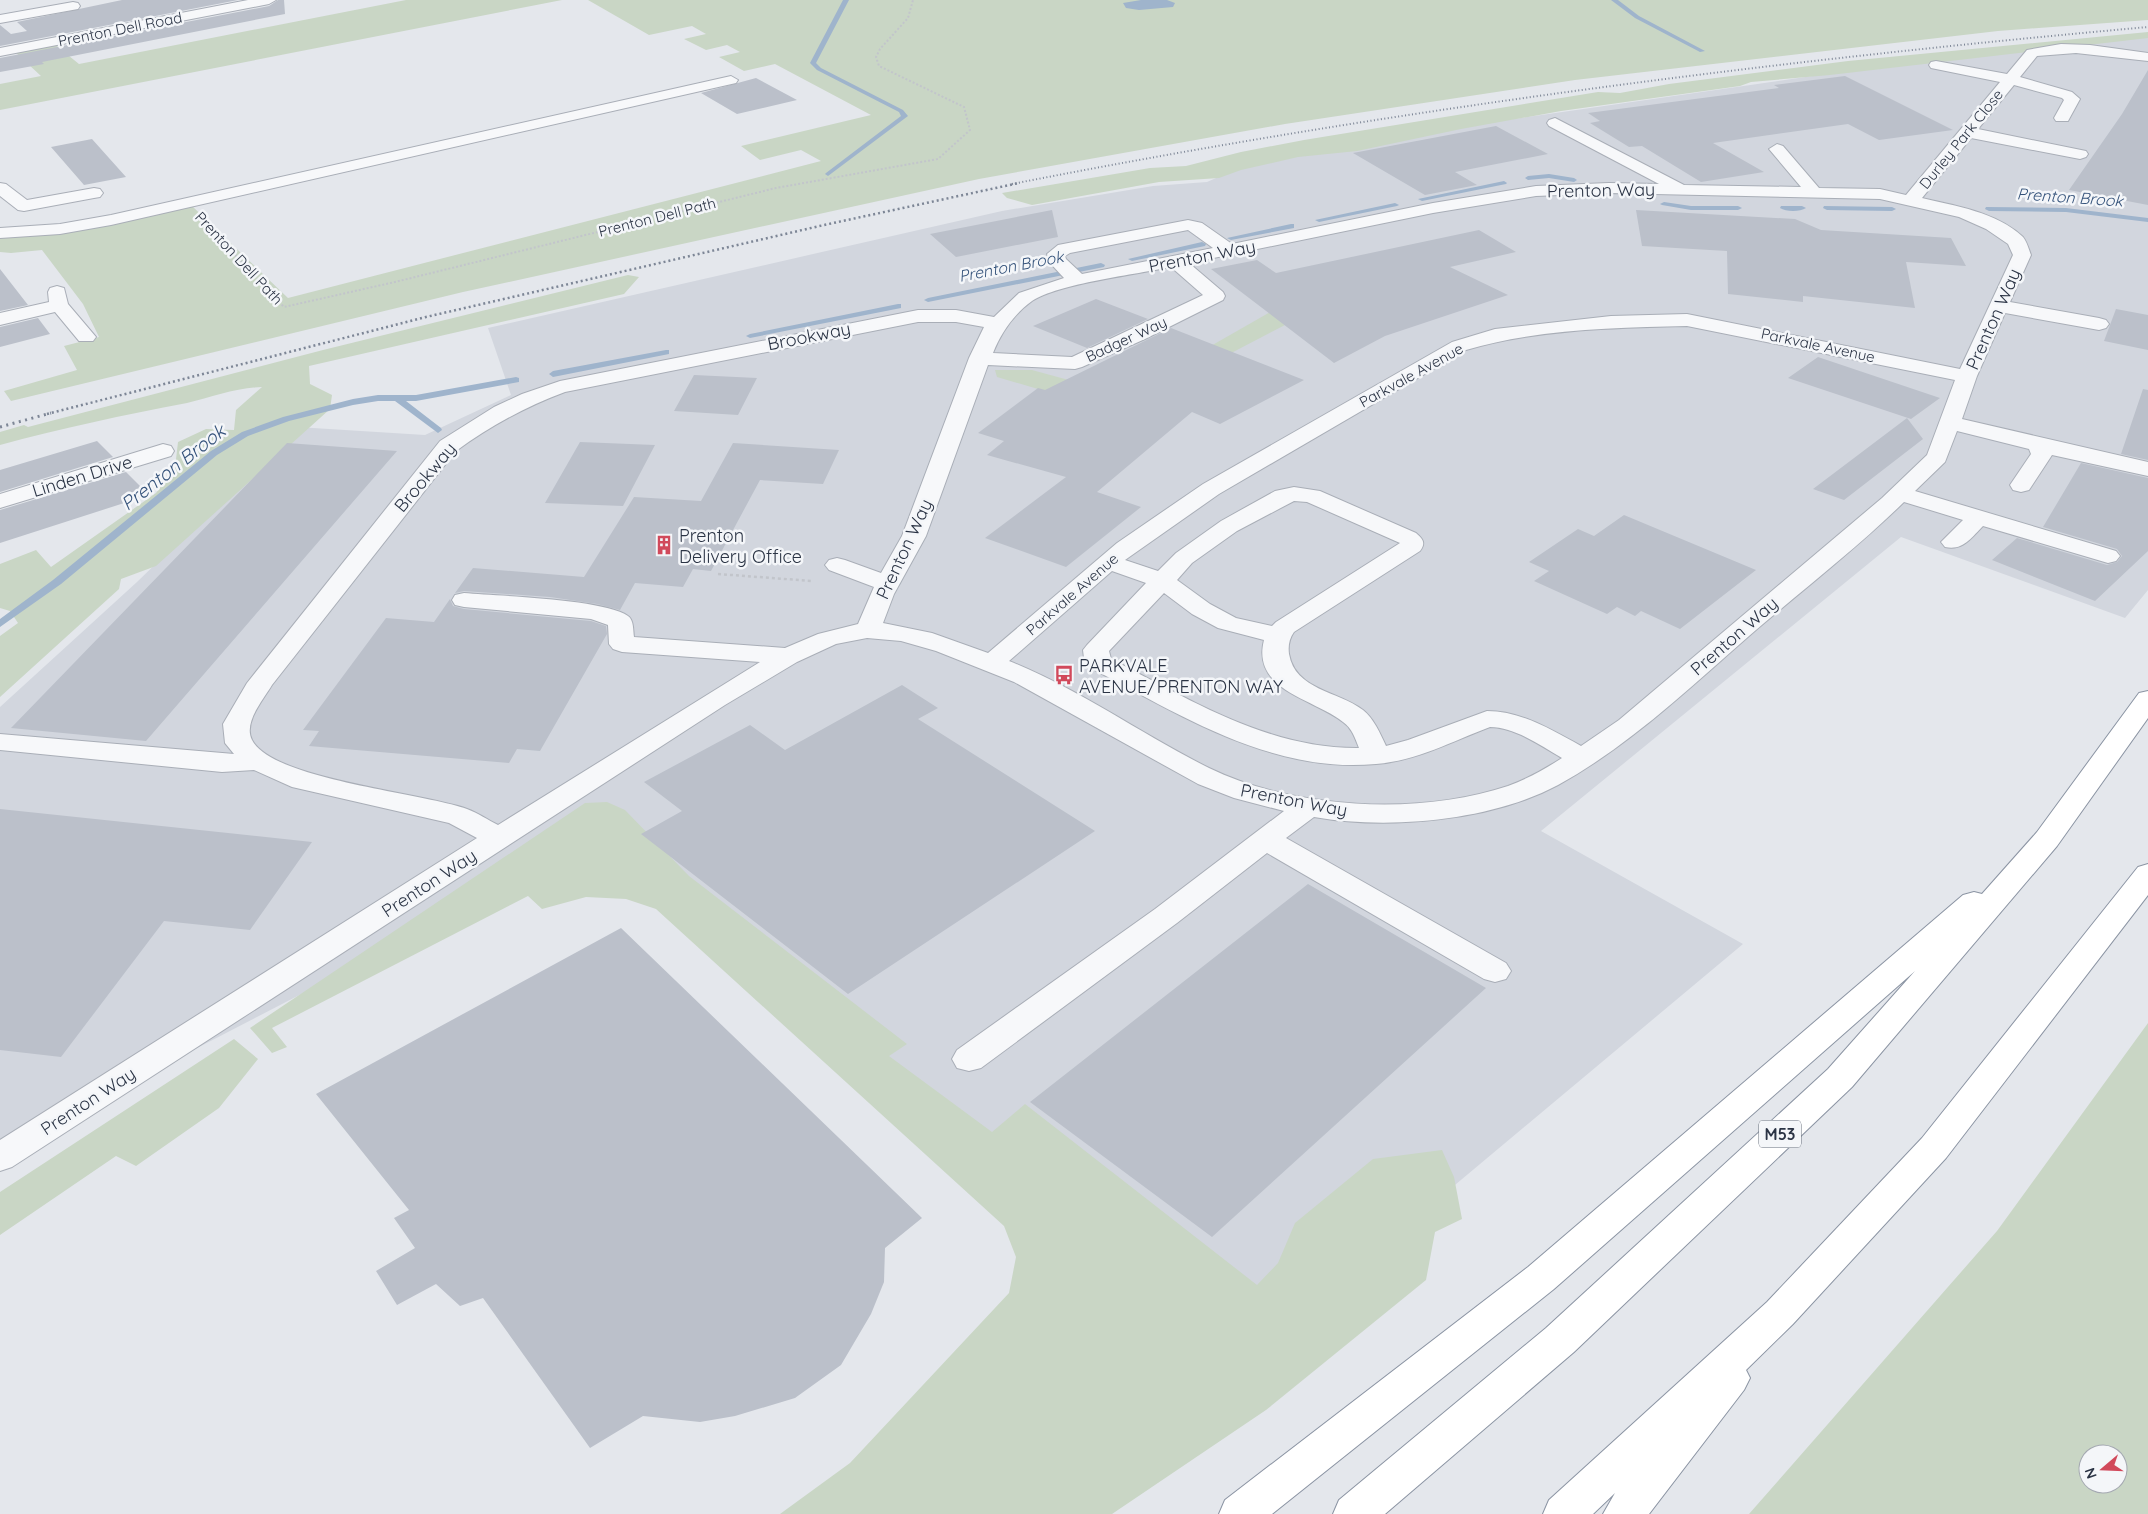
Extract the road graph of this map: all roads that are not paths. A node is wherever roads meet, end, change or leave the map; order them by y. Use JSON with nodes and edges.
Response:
{"nodes":[{"id":1,"x":269,"y":0,"type":"edge"},
{"id":2,"x":182,"y":5,"type":"dead end"},
{"id":3,"x":73,"y":6,"type":"dead end"},
{"id":4,"x":196,"y":14,"type":"junction"},
{"id":5,"x":0,"y":19,"type":"edge"},
{"id":6,"x":2148,"y":40,"type":"edge"},
{"id":7,"x":0,"y":52,"type":"edge"},
{"id":8,"x":2133,"y":55,"type":"junction"},
{"id":9,"x":2148,"y":57,"type":"edge"},
{"id":10,"x":1936,"y":65,"type":"dead end"},
{"id":11,"x":2010,"y":79,"type":"junction"},
{"id":12,"x":730,"y":80,"type":"dead end"},
{"id":13,"x":2062,"y":118,"type":"dead end"},
{"id":14,"x":1555,"y":123,"type":"dead end"},
{"id":15,"x":1967,"y":132,"type":"junction"},
{"id":16,"x":1778,"y":149,"type":"dead end"},
{"id":17,"x":2080,"y":154,"type":"dead end"},
{"id":18,"x":0,"y":188,"type":"edge"},
{"id":19,"x":1682,"y":190,"type":"junction"},
{"id":20,"x":94,"y":192,"type":"dead end"},
{"id":21,"x":1814,"y":192,"type":"junction"},
{"id":22,"x":1911,"y":200,"type":"junction"},
{"id":23,"x":24,"y":206,"type":"junction"},
{"id":24,"x":0,"y":233,"type":"edge"},
{"id":25,"x":24,"y":233,"type":"junction"},
{"id":26,"x":1230,"y":251,"type":"junction"},
{"id":27,"x":1176,"y":262,"type":"junction"},
{"id":28,"x":1078,"y":281,"type":"junction"},
{"id":29,"x":1999,"y":306,"type":"junction"},
{"id":30,"x":0,"y":319,"type":"edge"},
{"id":31,"x":998,"y":324,"type":"junction"},
{"id":32,"x":2099,"y":324,"type":"dead end"},
{"id":33,"x":86,"y":337,"type":"dead end"},
{"id":34,"x":979,"y":358,"type":"junction"},
{"id":35,"x":1967,"y":376,"type":"junction"},
{"id":36,"x":1950,"y":424,"type":"junction"},
{"id":37,"x":2037,"y":445,"type":"junction"},
{"id":38,"x":163,"y":451,"type":"dead end"},
{"id":39,"x":2148,"y":469,"type":"edge"},
{"id":40,"x":2020,"y":485,"type":"dead end"},
{"id":41,"x":1900,"y":494,"type":"junction"},
{"id":42,"x":0,"y":502,"type":"edge"},
{"id":43,"x":1978,"y":518,"type":"junction"},
{"id":44,"x":1953,"y":542,"type":"dead end"},
{"id":45,"x":2108,"y":556,"type":"dead end"},
{"id":46,"x":1108,"y":562,"type":"junction"},
{"id":47,"x":829,"y":574,"type":"road end"},
{"id":48,"x":1163,"y":582,"type":"junction"},
{"id":49,"x":888,"y":584,"type":"junction"},
{"id":50,"x":464,"y":600,"type":"dead end"},
{"id":51,"x":868,"y":630,"type":"junction"},
{"id":52,"x":1277,"y":635,"type":"junction"},
{"id":53,"x":790,"y":656,"type":"junction"},
{"id":54,"x":991,"y":663,"type":"junction"},
{"id":55,"x":2148,"y":699,"type":"edge"},
{"id":56,"x":0,"y":742,"type":"edge"},
{"id":57,"x":1376,"y":756,"type":"junction"},
{"id":58,"x":1582,"y":758,"type":"junction"},
{"id":59,"x":258,"y":761,"type":"junction"},
{"id":60,"x":1309,"y":806,"type":"junction"},
{"id":61,"x":499,"y":838,"type":"junction"},
{"id":62,"x":2046,"y":839,"type":"junction"},
{"id":63,"x":1267,"y":840,"type":"junction"},
{"id":64,"x":2148,"y":874,"type":"edge"},
{"id":65,"x":1495,"y":971,"type":"dead end"},
{"id":66,"x":969,"y":1059,"type":"dead end"},
{"id":67,"x":16,"y":1135,"type":"edge"},
{"id":68,"x":0,"y":1157,"type":"edge"},
{"id":69,"x":1780,"y":1313,"type":"junction"},
{"id":70,"x":1240,"y":1514,"type":"edge"},
{"id":71,"x":1354,"y":1514,"type":"edge"},
{"id":72,"x":1564,"y":1514,"type":"edge"},
{"id":73,"x":1624,"y":1514,"type":"edge"}],
"edges":[{"from":1,"to":4,"type":"street","name":"Prenton Dell Road"},
{"from":2,"to":4,"type":"street"},
{"from":3,"to":5,"type":"street"},
{"from":4,"to":7,"type":"street","name":"Prenton Dell Road"},
{"from":6,"to":8,"type":"street"},
{"from":8,"to":9,"type":"street"},
{"from":8,"to":11,"type":"street","name":"Durley Park Close"},
{"from":10,"to":11,"type":"street","name":"Durley Park Close"},
{"from":11,"to":13,"type":"street"},
{"from":11,"to":15,"type":"street","name":"Durley Park Close"},
{"from":12,"to":25,"type":"street"},
{"from":14,"to":19,"type":"street"},
{"from":15,"to":17,"type":"street"},
{"from":15,"to":22,"type":"street","name":"Durley Park Close"},
{"from":16,"to":21,"type":"street"},
{"from":18,"to":23,"type":"street"},
{"from":19,"to":21,"type":"street","name":"Prenton Way"},
{"from":19,"to":26,"type":"street","name":"Prenton Way"},
{"from":20,"to":23,"type":"street"},
{"from":21,"to":22,"type":"street","name":"Prenton Way"},
{"from":22,"to":29,"type":"street","name":"Prenton Way"},
{"from":23,"to":25,"type":"street"},
{"from":24,"to":25,"type":"street"},
{"from":26,"to":27,"type":"street","name":"Prenton Way"},
{"from":26,"to":28,"type":"street"},
{"from":27,"to":28,"type":"street","name":"Prenton Way"},
{"from":27,"to":34,"type":"street","name":"Badger Way"},
{"from":28,"to":31,"type":"street","name":"Prenton Way"},
{"from":29,"to":32,"type":"street"},
{"from":29,"to":35,"type":"street","name":"Prenton Way"},
{"from":30,"to":33,"type":"street"},
{"from":31,"to":34,"type":"street","name":"Prenton Way"},
{"from":31,"to":59,"type":"street","name":"Brookway"},
{"from":34,"to":49,"type":"street","name":"Prenton Way"},
{"from":35,"to":36,"type":"street","name":"Prenton Way"},
{"from":35,"to":46,"type":"street","name":"Parkvale Avenue"},
{"from":36,"to":37,"type":"street"},
{"from":36,"to":41,"type":"street","name":"Prenton Way"},
{"from":37,"to":39,"type":"street"},
{"from":37,"to":40,"type":"street"},
{"from":38,"to":42,"type":"street","name":"Linden Drive"},
{"from":41,"to":43,"type":"street"},
{"from":41,"to":58,"type":"street","name":"Prenton Way"},
{"from":43,"to":44,"type":"street"},
{"from":43,"to":45,"type":"street"},
{"from":46,"to":48,"type":"street"},
{"from":46,"to":54,"type":"street","name":"Parkvale Avenue"},
{"from":47,"to":49,"type":"street"},
{"from":48,"to":52,"type":"street"},
{"from":48,"to":52,"type":"street"},
{"from":48,"to":57,"type":"street"},
{"from":49,"to":51,"type":"street","name":"Prenton Way"},
{"from":50,"to":53,"type":"street"},
{"from":51,"to":53,"type":"street","name":"Prenton Way"},
{"from":51,"to":54,"type":"street","name":"Prenton Way"},
{"from":52,"to":57,"type":"street"},
{"from":53,"to":61,"type":"street","name":"Prenton Way"},
{"from":54,"to":60,"type":"street","name":"Prenton Way"},
{"from":55,"to":62,"type":"highway","number":"M53"},
{"from":56,"to":59,"type":"street"},
{"from":57,"to":58,"type":"street"},
{"from":58,"to":60,"type":"street","name":"Prenton Way"},
{"from":59,"to":61,"type":"street","name":"Brookway"},
{"from":60,"to":63,"type":"street"},
{"from":61,"to":67,"type":"street","name":"Prenton Way"},
{"from":62,"to":70,"type":"highway"},
{"from":62,"to":71,"type":"highway","number":"M53"},
{"from":63,"to":65,"type":"street"},
{"from":63,"to":66,"type":"street"},
{"from":64,"to":69,"type":"highway"},
{"from":67,"to":68,"type":"street","name":"Prenton Way"},
{"from":69,"to":72,"type":"highway"},
{"from":69,"to":73,"type":"highway"}]}
